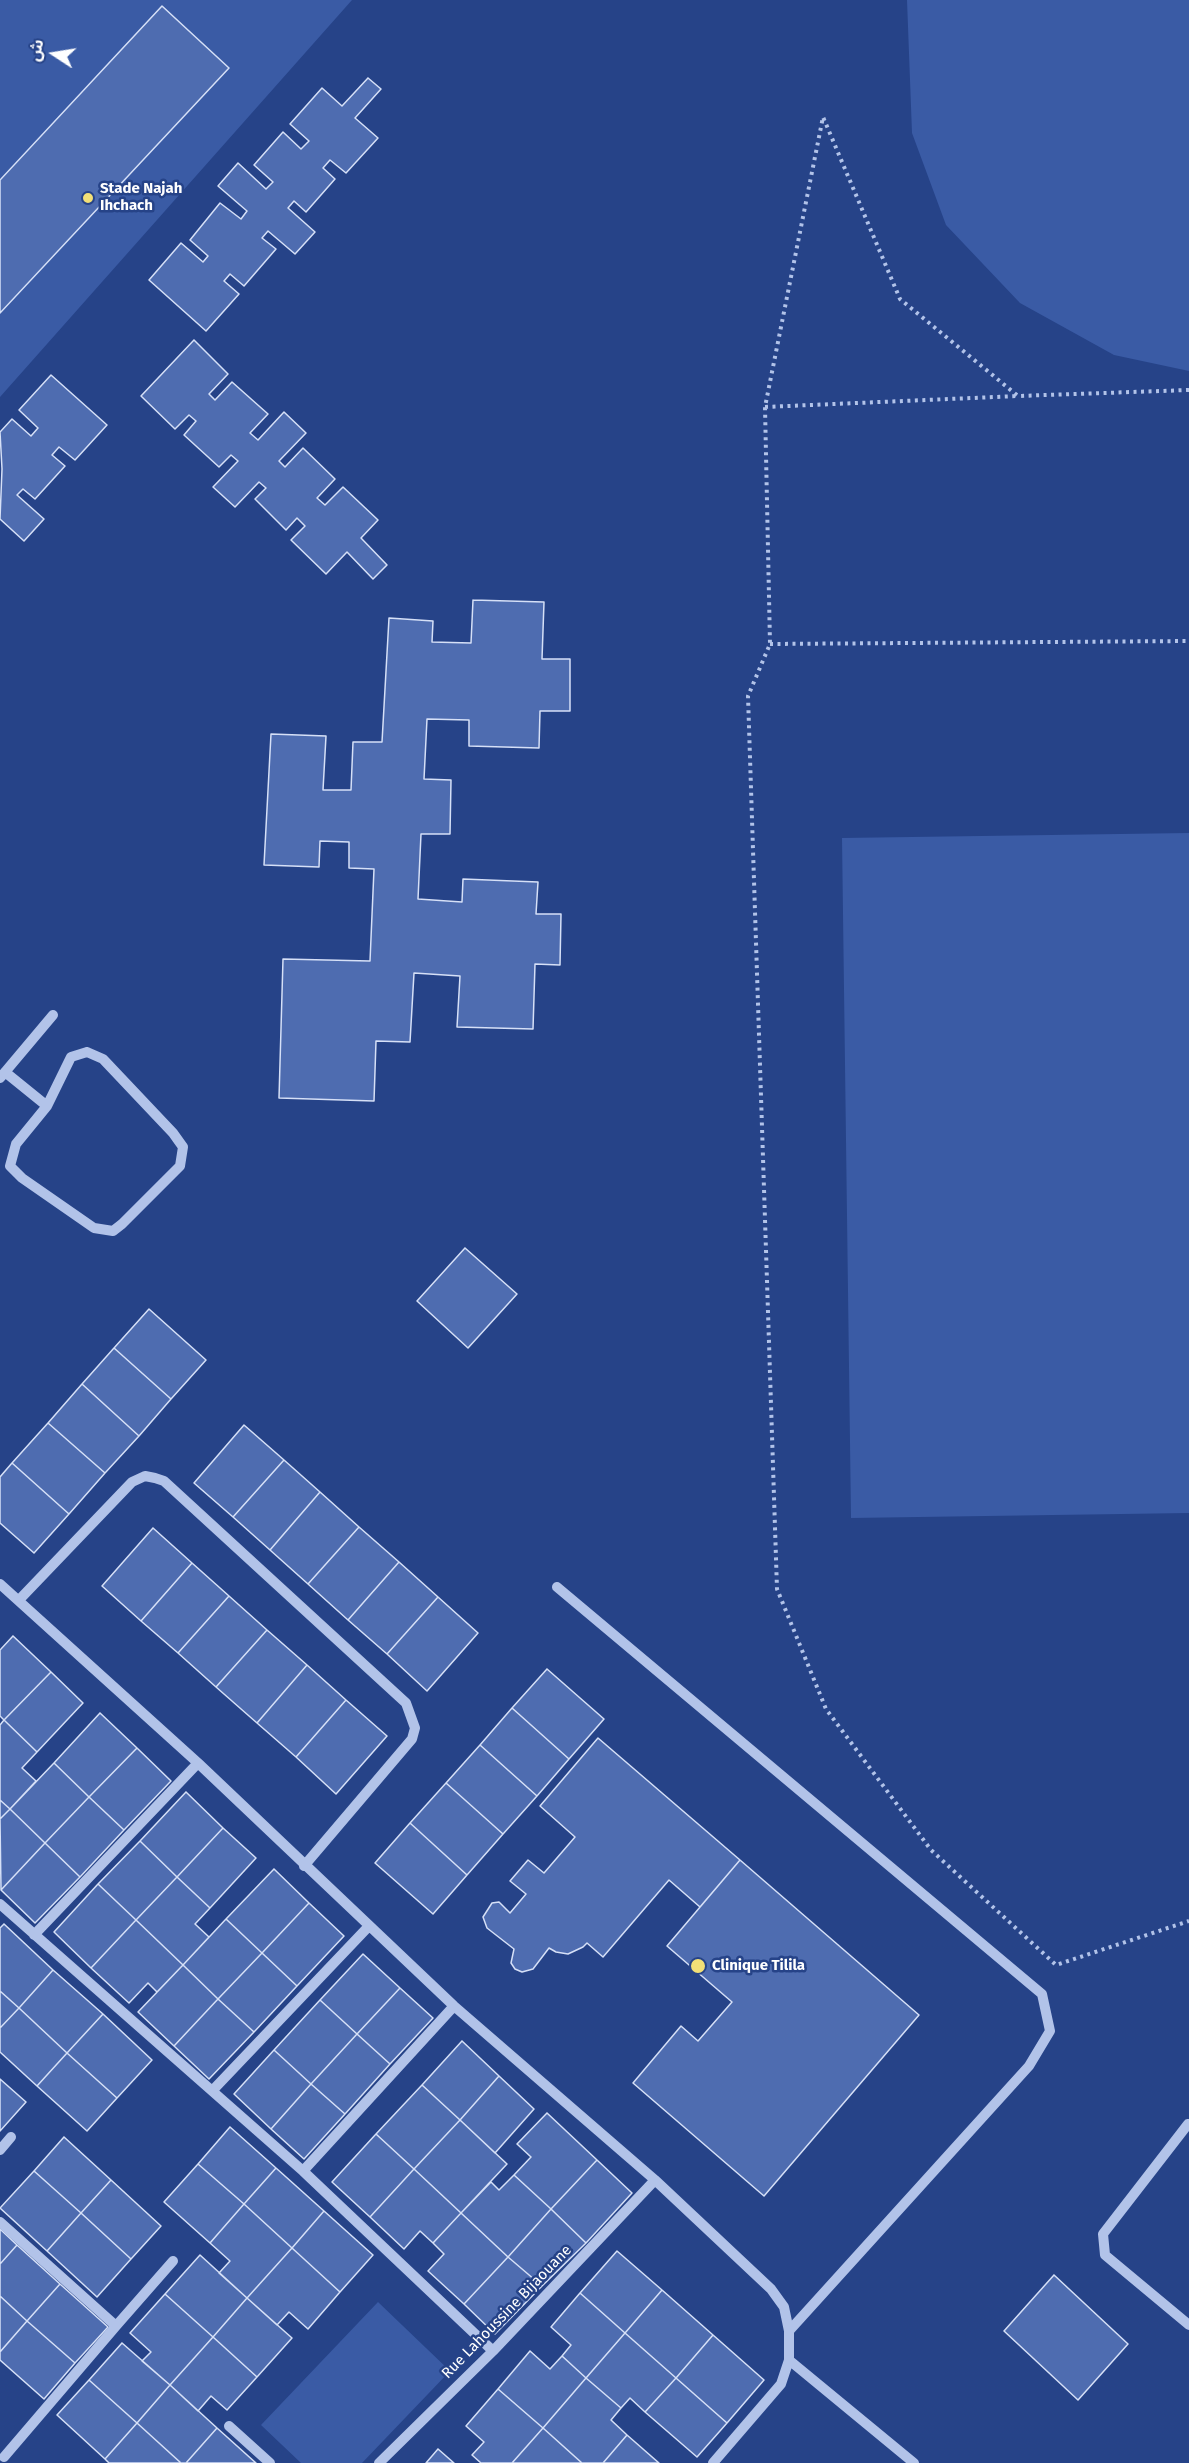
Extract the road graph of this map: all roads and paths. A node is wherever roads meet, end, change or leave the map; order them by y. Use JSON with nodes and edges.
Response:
{"nodes":[{"id":1,"x":1189,"y":390,"type":"edge"},
{"id":2,"x":1018,"y":396,"type":"junction"},
{"id":3,"x":765,"y":407,"type":"junction"},
{"id":4,"x":1189,"y":641,"type":"edge"},
{"id":5,"x":770,"y":644,"type":"junction"},
{"id":6,"x":53,"y":1015,"type":"dead end"},
{"id":7,"x":3,"y":1075,"type":"edge"},
{"id":8,"x":47,"y":1106,"type":"junction"},
{"id":9,"x":557,"y":1587,"type":"dead end"},
{"id":10,"x":2,"y":1588,"type":"edge"},
{"id":11,"x":20,"y":1600,"type":"junction"},
{"id":12,"x":198,"y":1763,"type":"junction"},
{"id":13,"x":304,"y":1866,"type":"junction"},
{"id":14,"x":0,"y":1904,"type":"edge"},
{"id":15,"x":1189,"y":1921,"type":"edge"},
{"id":16,"x":369,"y":1926,"type":"junction"},
{"id":17,"x":34,"y":1935,"type":"junction"},
{"id":18,"x":454,"y":2006,"type":"junction"},
{"id":19,"x":212,"y":2091,"type":"junction"},
{"id":20,"x":1188,"y":2124,"type":"edge"},
{"id":21,"x":11,"y":2137,"type":"dead end"},
{"id":22,"x":0,"y":2150,"type":"edge"},
{"id":23,"x":303,"y":2171,"type":"junction"},
{"id":24,"x":655,"y":2180,"type":"junction"},
{"id":25,"x":0,"y":2222,"type":"edge"},
{"id":26,"x":173,"y":2261,"type":"dead end"},
{"id":27,"x":1189,"y":2325,"type":"edge"},
{"id":28,"x":117,"y":2326,"type":"junction"},
{"id":29,"x":789,"y":2331,"type":"junction"},
{"id":30,"x":493,"y":2351,"type":"junction"},
{"id":31,"x":789,"y":2360,"type":"junction"},
{"id":32,"x":229,"y":2426,"type":"dead end"},
{"id":33,"x":5,"y":2457,"type":"edge"},
{"id":34,"x":270,"y":2463,"type":"edge"},
{"id":35,"x":379,"y":2463,"type":"edge"},
{"id":36,"x":713,"y":2463,"type":"edge"},
{"id":37,"x":914,"y":2463,"type":"edge"}],
"edges":[{"from":1,"to":2,"type":"path"},
{"from":2,"to":3,"type":"path"},
{"from":2,"to":3,"type":"path"},
{"from":3,"to":5,"type":"path"},
{"from":4,"to":5,"type":"path"},
{"from":5,"to":15,"type":"path"},
{"from":6,"to":7,"type":"street"},
{"from":7,"to":8,"type":"street"},
{"from":8,"to":8,"type":"street"},
{"from":9,"to":29,"type":"street"},
{"from":10,"to":11,"type":"street"},
{"from":11,"to":12,"type":"street"},
{"from":11,"to":13,"type":"street"},
{"from":12,"to":13,"type":"street"},
{"from":12,"to":17,"type":"street"},
{"from":13,"to":16,"type":"street"},
{"from":14,"to":17,"type":"street"},
{"from":16,"to":18,"type":"street"},
{"from":16,"to":19,"type":"street"},
{"from":17,"to":19,"type":"street"},
{"from":18,"to":23,"type":"street"},
{"from":18,"to":24,"type":"street"},
{"from":19,"to":23,"type":"street"},
{"from":20,"to":27,"type":"street"},
{"from":21,"to":22,"type":"street"},
{"from":23,"to":30,"type":"street"},
{"from":24,"to":29,"type":"street"},
{"from":24,"to":30,"type":"street","name":"Rue Lahoussine Bijaouane"},
{"from":25,"to":28,"type":"street"},
{"from":26,"to":28,"type":"street"},
{"from":28,"to":33,"type":"street"},
{"from":29,"to":31,"type":"street"},
{"from":30,"to":35,"type":"street","name":"Rue Lahoussine Bijaouane"},
{"from":31,"to":36,"type":"street"},
{"from":31,"to":37,"type":"street"},
{"from":32,"to":34,"type":"street"}]}
